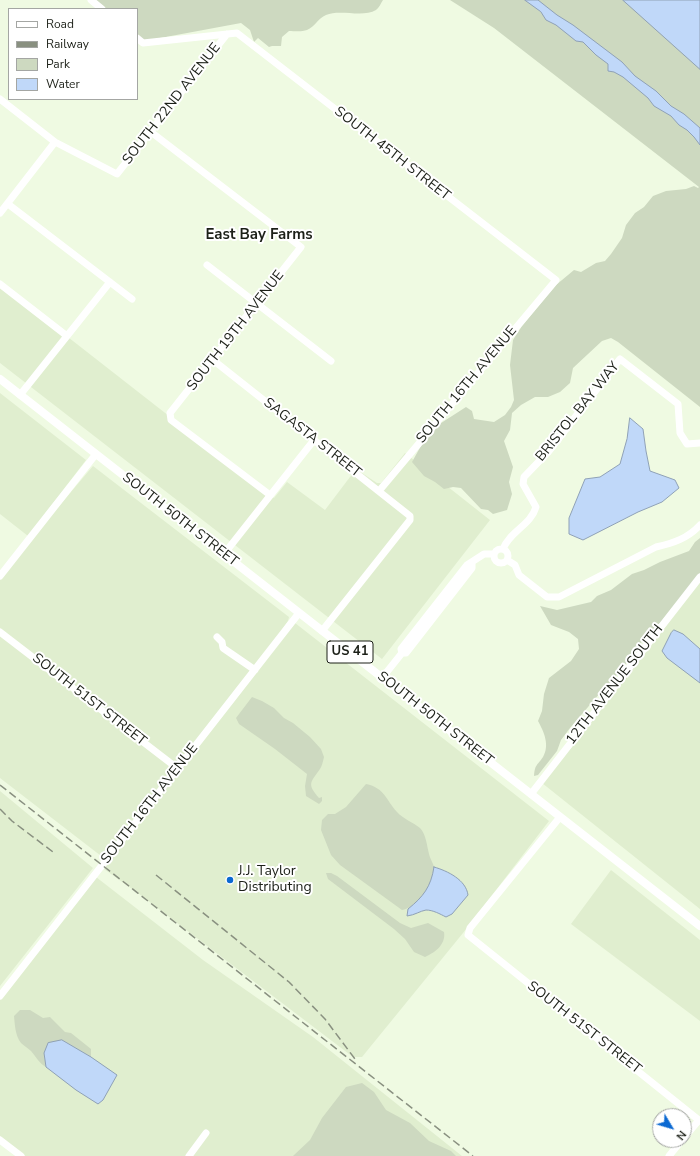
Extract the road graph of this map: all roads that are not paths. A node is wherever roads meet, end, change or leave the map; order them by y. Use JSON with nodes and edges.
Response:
{"nodes":[{"id":1,"x":91,"y":0,"type":"edge"},
{"id":2,"x":101,"y":8,"type":"edge"},
{"id":3,"x":227,"y":34,"type":"junction"},
{"id":4,"x":138,"y":39,"type":"edge"},
{"id":5,"x":0,"y":99,"type":"edge"},
{"id":6,"x":151,"y":132,"type":"junction"},
{"id":7,"x":55,"y":142,"type":"junction"},
{"id":8,"x":8,"y":204,"type":"junction"},
{"id":9,"x":0,"y":213,"type":"edge"},
{"id":10,"x":207,"y":265,"type":"dead end"},
{"id":11,"x":556,"y":280,"type":"joint"},
{"id":12,"x":110,"y":282,"type":"junction"},
{"id":13,"x":0,"y":284,"type":"edge"},
{"id":14,"x":132,"y":300,"type":"dead end"},
{"id":15,"x":257,"y":304,"type":"junction"},
{"id":16,"x":67,"y":336,"type":"junction"},
{"id":17,"x":213,"y":360,"type":"junction"},
{"id":18,"x":331,"y":361,"type":"dead end"},
{"id":19,"x":0,"y":379,"type":"edge"},
{"id":20,"x":20,"y":394,"type":"junction"},
{"id":21,"x":314,"y":440,"type":"junction"},
{"id":22,"x":700,"y":442,"type":"edge"},
{"id":23,"x":96,"y":454,"type":"junction"},
{"id":24,"x":379,"y":491,"type":"junction"},
{"id":25,"x":270,"y":496,"type":"junction"},
{"id":26,"x":700,"y":525,"type":"edge"},
{"id":27,"x":504,"y":549,"type":"junction"},
{"id":28,"x":224,"y":554,"type":"junction"},
{"id":29,"x":494,"y":554,"type":"junction"},
{"id":30,"x":507,"y":560,"type":"junction"},
{"id":31,"x":0,"y":576,"type":"edge"},
{"id":32,"x":700,"y":577,"type":"edge"},
{"id":33,"x":299,"y":613,"type":"junction"},
{"id":34,"x":322,"y":631,"type":"junction"},
{"id":35,"x":0,"y":632,"type":"edge"},
{"id":36,"x":217,"y":638,"type":"dead end"},
{"id":37,"x":255,"y":670,"type":"junction"},
{"id":38,"x":382,"y":678,"type":"junction"},
{"id":39,"x":178,"y":768,"type":"junction"},
{"id":40,"x":530,"y":794,"type":"junction"},
{"id":41,"x":560,"y":817,"type":"junction"},
{"id":42,"x":700,"y":926,"type":"edge"},
{"id":43,"x":0,"y":996,"type":"edge"},
{"id":44,"x":699,"y":1120,"type":"edge"},
{"id":45,"x":692,"y":1128,"type":"edge"},
{"id":46,"x":206,"y":1133,"type":"dead end"},
{"id":47,"x":0,"y":1140,"type":"edge"},
{"id":48,"x":676,"y":1148,"type":"edge"},
{"id":49,"x":21,"y":1156,"type":"edge"},
{"id":50,"x":188,"y":1156,"type":"edge"},
{"id":51,"x":669,"y":1156,"type":"edge"}],
"edges":[{"from":1,"to":2,"type":"street"},
{"from":3,"to":4,"type":"street"},
{"from":3,"to":6,"type":"street","name":"SOUTH 22ND AVENUE"},
{"from":3,"to":11,"type":"street","name":"SOUTH 45TH STREET"},
{"from":5,"to":7,"type":"street"},
{"from":6,"to":7,"type":"street","name":"SOUTH 22ND AVENUE"},
{"from":6,"to":15,"type":"street","name":"SOUTH 19TH AVENUE"},
{"from":7,"to":8,"type":"street"},
{"from":8,"to":9,"type":"street"},
{"from":8,"to":12,"type":"street"},
{"from":10,"to":15,"type":"street"},
{"from":11,"to":24,"type":"street","name":"SOUTH 16TH AVENUE"},
{"from":12,"to":14,"type":"street"},
{"from":12,"to":16,"type":"street"},
{"from":13,"to":16,"type":"street"},
{"from":15,"to":17,"type":"street","name":"SOUTH 19TH AVENUE"},
{"from":15,"to":18,"type":"street"},
{"from":16,"to":20,"type":"street"},
{"from":17,"to":21,"type":"street","name":"SAGASTA STREET"},
{"from":17,"to":25,"type":"street","name":"SOUTH 19TH AVENUE"},
{"from":19,"to":20,"type":"main road","name":"SOUTH 50TH STREET","number":"US 41"},
{"from":20,"to":23,"type":"main road","name":"SOUTH 50TH STREET","number":"US 41"},
{"from":21,"to":24,"type":"street","name":"SAGASTA STREET"},
{"from":21,"to":25,"type":"street"},
{"from":22,"to":27,"type":"street","name":"BRISTOL BAY WAY"},
{"from":23,"to":28,"type":"main road","name":"SOUTH 50TH STREET","number":"US 41"},
{"from":23,"to":31,"type":"street"},
{"from":24,"to":34,"type":"street","name":"SAGASTA STREET"},
{"from":25,"to":28,"type":"street"},
{"from":26,"to":30,"type":"street"},
{"from":27,"to":29,"type":"street"},
{"from":27,"to":30,"type":"street"},
{"from":28,"to":33,"type":"main road","name":"SOUTH 50TH STREET","number":"US 41"},
{"from":29,"to":30,"type":"street"},
{"from":29,"to":38,"type":"street"},
{"from":32,"to":40,"type":"street","name":"12TH AVENUE SOUTH"},
{"from":33,"to":34,"type":"main road","name":"SOUTH 50TH STREET","number":"US 41"},
{"from":33,"to":37,"type":"street","name":"SOUTH 16TH AVENUE"},
{"from":34,"to":38,"type":"main road","name":"SOUTH 50TH STREET","number":"US 41"},
{"from":35,"to":39,"type":"street","name":"SOUTH 51ST STREET"},
{"from":36,"to":37,"type":"street"},
{"from":37,"to":39,"type":"street","name":"SOUTH 16TH AVENUE"},
{"from":38,"to":40,"type":"main road","name":"SOUTH 50TH STREET","number":"US 41"},
{"from":39,"to":43,"type":"street","name":"SOUTH 16TH AVENUE"},
{"from":40,"to":41,"type":"main road","name":"SOUTH 50TH STREET","number":"US 41"},
{"from":41,"to":42,"type":"main road","name":"SOUTH 50TH STREET","number":"US 41"},
{"from":41,"to":44,"type":"street","name":"SOUTH 51ST STREET"},
{"from":44,"to":45,"type":"street"},
{"from":46,"to":50,"type":"street"},
{"from":47,"to":49,"type":"street"},
{"from":48,"to":51,"type":"street"}]}
